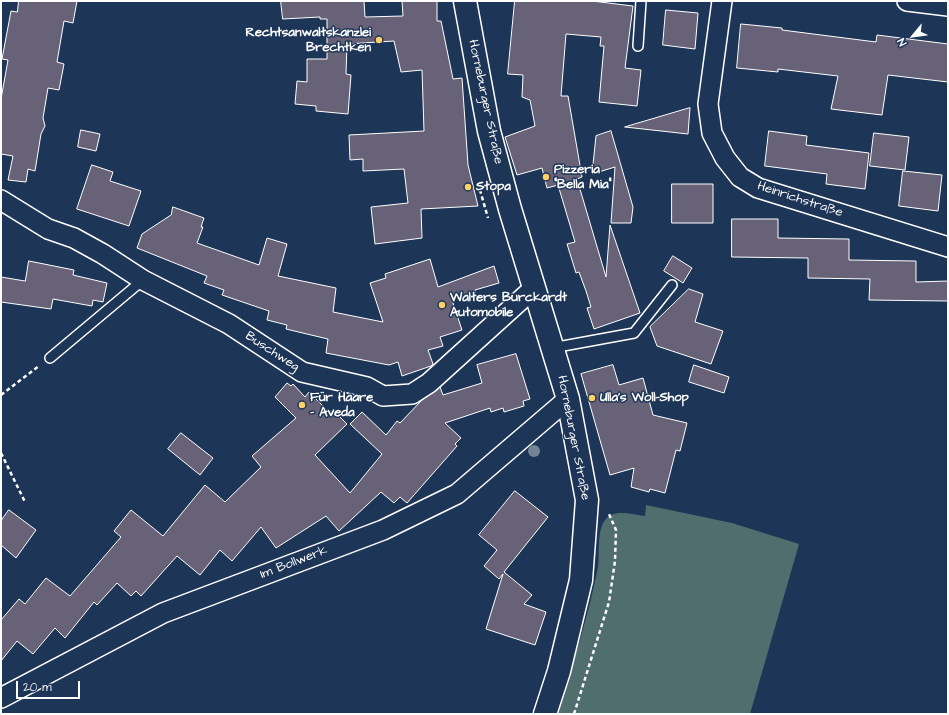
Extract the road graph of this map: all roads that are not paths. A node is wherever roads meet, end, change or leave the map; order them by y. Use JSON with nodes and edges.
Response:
{"nodes":[{"id":1,"x":465,"y":1,"type":"edge"},
{"id":2,"x":641,"y":1,"type":"edge"},
{"id":3,"x":722,"y":1,"type":"edge"},
{"id":4,"x":907,"y":1,"type":"edge"},
{"id":5,"x":948,"y":6,"type":"edge"},
{"id":6,"x":638,"y":46,"type":"dead end"},
{"id":7,"x":1,"y":200,"type":"edge"},
{"id":8,"x":948,"y":247,"type":"edge"},
{"id":9,"x":143,"y":280,"type":"junction"},
{"id":10,"x":672,"y":285,"type":"dead end"},
{"id":11,"x":534,"y":288,"type":"junction"},
{"id":12,"x":552,"y":348,"type":"junction"},
{"id":13,"x":50,"y":358,"type":"road end"},
{"id":14,"x":568,"y":399,"type":"junction"},
{"id":15,"x":1,"y":698,"type":"edge"},
{"id":16,"x":544,"y":714,"type":"edge"}],
"edges":[{"from":1,"to":11,"type":"street","name":"Horneburger Straße"},
{"from":2,"to":6,"type":"lane"},
{"from":3,"to":8,"type":"street","name":"Heinrichstraße"},
{"from":4,"to":5,"type":"street"},
{"from":7,"to":9,"type":"street","name":"Buschweg"},
{"from":9,"to":11,"type":"street","name":"Buschweg"},
{"from":9,"to":13,"type":"lane"},
{"from":10,"to":12,"type":"lane"},
{"from":11,"to":12,"type":"street","name":"Horneburger Straße"},
{"from":12,"to":14,"type":"street","name":"Horneburger Straße"},
{"from":14,"to":15,"type":"street","name":"Im Bollwerk"},
{"from":14,"to":16,"type":"street","name":"Horneburger Straße"}]}
